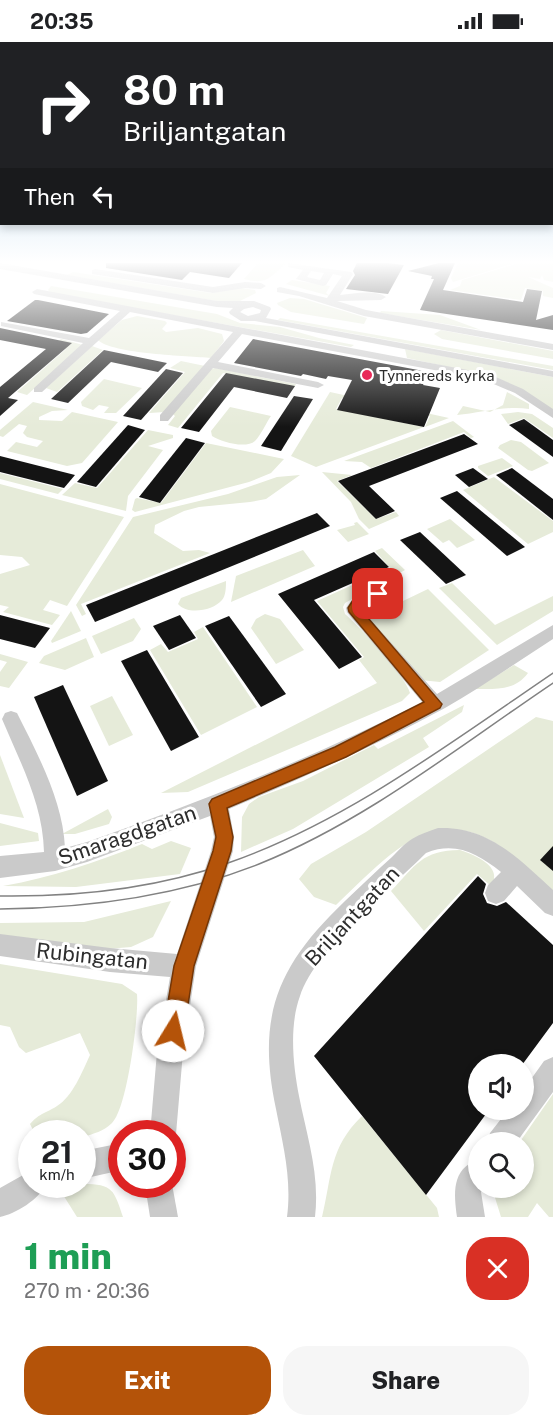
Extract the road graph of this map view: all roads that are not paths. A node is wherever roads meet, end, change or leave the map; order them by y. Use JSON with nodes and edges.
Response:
{"nodes":[{"id":1,"x":118,"y":318,"type":"edge"},
{"id":2,"x":168,"y":318,"type":"edge"},
{"id":3,"x":242,"y":318,"type":"edge"},
{"id":4,"x":290,"y":318,"type":"edge"},
{"id":5,"x":391,"y":318,"type":"edge"},
{"id":6,"x":256,"y":319,"type":"joint"},
{"id":7,"x":460,"y":320,"type":"dead end"},
{"id":8,"x":5,"y":324,"type":"dead end"},
{"id":9,"x":238,"y":331,"type":"junction"},
{"id":10,"x":486,"y":335,"type":"junction"},
{"id":11,"x":92,"y":342,"type":"junction"},
{"id":12,"x":553,"y":347,"type":"edge"},
{"id":13,"x":553,"y":363,"type":"edge"},
{"id":14,"x":211,"y":364,"type":"junction"},
{"id":15,"x":553,"y":374,"type":"edge"},
{"id":16,"x":318,"y":385,"type":"dead end"},
{"id":17,"x":38,"y":390,"type":"dead end"},
{"id":18,"x":553,"y":414,"type":"edge"},
{"id":19,"x":164,"y":418,"type":"dead end"},
{"id":20,"x":378,"y":594,"type":"dead end"},
{"id":21,"x":553,"y":631,"type":"edge"},
{"id":22,"x":435,"y":704,"type":"junction"},
{"id":23,"x":10,"y":719,"type":"dead end"},
{"id":24,"x":218,"y":804,"type":"junction"},
{"id":25,"x":55,"y":861,"type":"junction"},
{"id":26,"x":0,"y":867,"type":"edge"},
{"id":27,"x":516,"y":872,"type":"junction"},
{"id":28,"x":496,"y":893,"type":"dead end"},
{"id":29,"x":553,"y":906,"type":"edge"},
{"id":30,"x":0,"y":945,"type":"edge"},
{"id":31,"x":184,"y":966,"type":"junction"},
{"id":32,"x":553,"y":1070,"type":"edge"},
{"id":33,"x":164,"y":1120,"type":"edge"},
{"id":34,"x":508,"y":1132,"type":"edge"},
{"id":35,"x":18,"y":1193,"type":"edge"},
{"id":36,"x":161,"y":1198,"type":"edge"},
{"id":37,"x":468,"y":1198,"type":"edge"},
{"id":38,"x":0,"y":1204,"type":"edge"},
{"id":39,"x":164,"y":1217,"type":"edge"},
{"id":40,"x":302,"y":1217,"type":"edge"},
{"id":41,"x":471,"y":1217,"type":"edge"}],
"edges":[{"from":1,"to":11,"type":"street"},
{"from":2,"to":9,"type":"street"},
{"from":3,"to":6,"type":"street"},
{"from":4,"to":13,"type":"street"},
{"from":5,"to":10,"type":"street"},
{"from":6,"to":15,"type":"street"},
{"from":7,"to":10,"type":"street"},
{"from":8,"to":11,"type":"street"},
{"from":9,"to":14,"type":"street"},
{"from":9,"to":18,"type":"street"},
{"from":10,"to":12,"type":"street"},
{"from":11,"to":17,"type":"street"},
{"from":14,"to":16,"type":"street"},
{"from":14,"to":19,"type":"street"},
{"from":20,"to":22,"type":"street"},
{"from":21,"to":22,"type":"street"},
{"from":22,"to":24,"type":"street"},
{"from":23,"to":25,"type":"street"},
{"from":24,"to":25,"type":"street","name":"Smaragdgatan"},
{"from":24,"to":31,"type":"street"},
{"from":25,"to":26,"type":"street","name":"Smaragdgatan"},
{"from":27,"to":28,"type":"street"},
{"from":27,"to":29,"type":"street","name":"Briljantgatan"},
{"from":27,"to":40,"type":"street","name":"Briljantgatan"},
{"from":30,"to":31,"type":"street","name":"Rubingatan"},
{"from":31,"to":33,"type":"street"},
{"from":32,"to":34,"type":"street"},
{"from":35,"to":38,"type":"street"},
{"from":36,"to":39,"type":"street"},
{"from":37,"to":41,"type":"street"}]}
